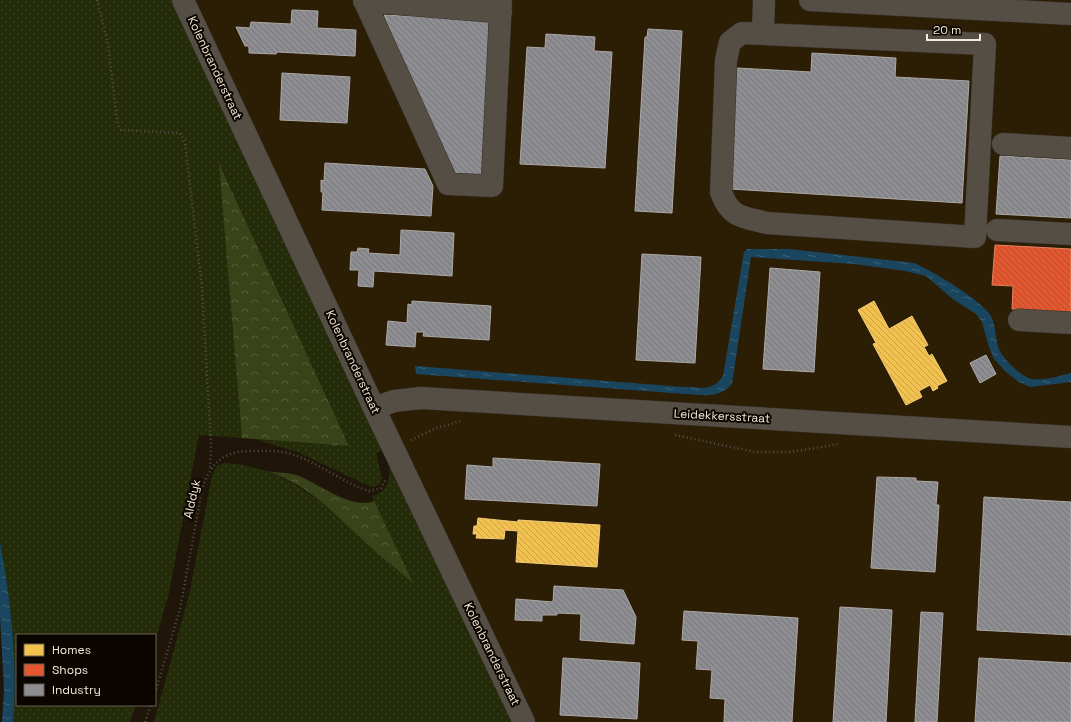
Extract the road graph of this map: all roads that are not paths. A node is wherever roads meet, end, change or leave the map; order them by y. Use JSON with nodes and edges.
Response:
{"nodes":[{"id":1,"x":184,"y":0,"type":"edge"},
{"id":2,"x":764,"y":0,"type":"edge"},
{"id":3,"x":810,"y":0,"type":"edge"},
{"id":4,"x":364,"y":1,"type":"edge"},
{"id":5,"x":956,"y":5,"type":"edge"},
{"id":6,"x":501,"y":6,"type":"edge"},
{"id":7,"x":1071,"y":14,"type":"edge"},
{"id":8,"x":763,"y":33,"type":"junction"},
{"id":9,"x":945,"y":41,"type":"junction"},
{"id":10,"x":1003,"y":144,"type":"dead end"},
{"id":11,"x":1071,"y":148,"type":"edge"},
{"id":12,"x":997,"y":230,"type":"dead end"},
{"id":13,"x":1071,"y":234,"type":"edge"},
{"id":14,"x":1019,"y":320,"type":"dead end"},
{"id":15,"x":1071,"y":322,"type":"edge"},
{"id":16,"x":374,"y":408,"type":"junction"},
{"id":17,"x":1071,"y":437,"type":"edge"},
{"id":18,"x":524,"y":722,"type":"edge"}],
"edges":[{"from":1,"to":16,"type":"street","name":"Kolenbranderstraat"},
{"from":2,"to":8,"type":"street"},
{"from":3,"to":5,"type":"street"},
{"from":4,"to":6,"type":"street"},
{"from":4,"to":6,"type":"street"},
{"from":5,"to":7,"type":"street"},
{"from":5,"to":9,"type":"street"},
{"from":8,"to":9,"type":"street"},
{"from":8,"to":9,"type":"street"},
{"from":10,"to":11,"type":"street"},
{"from":12,"to":13,"type":"street"},
{"from":14,"to":15,"type":"street"},
{"from":16,"to":17,"type":"street","name":"Leidekkersstraat"},
{"from":16,"to":18,"type":"street","name":"Kolenbranderstraat"}]}
